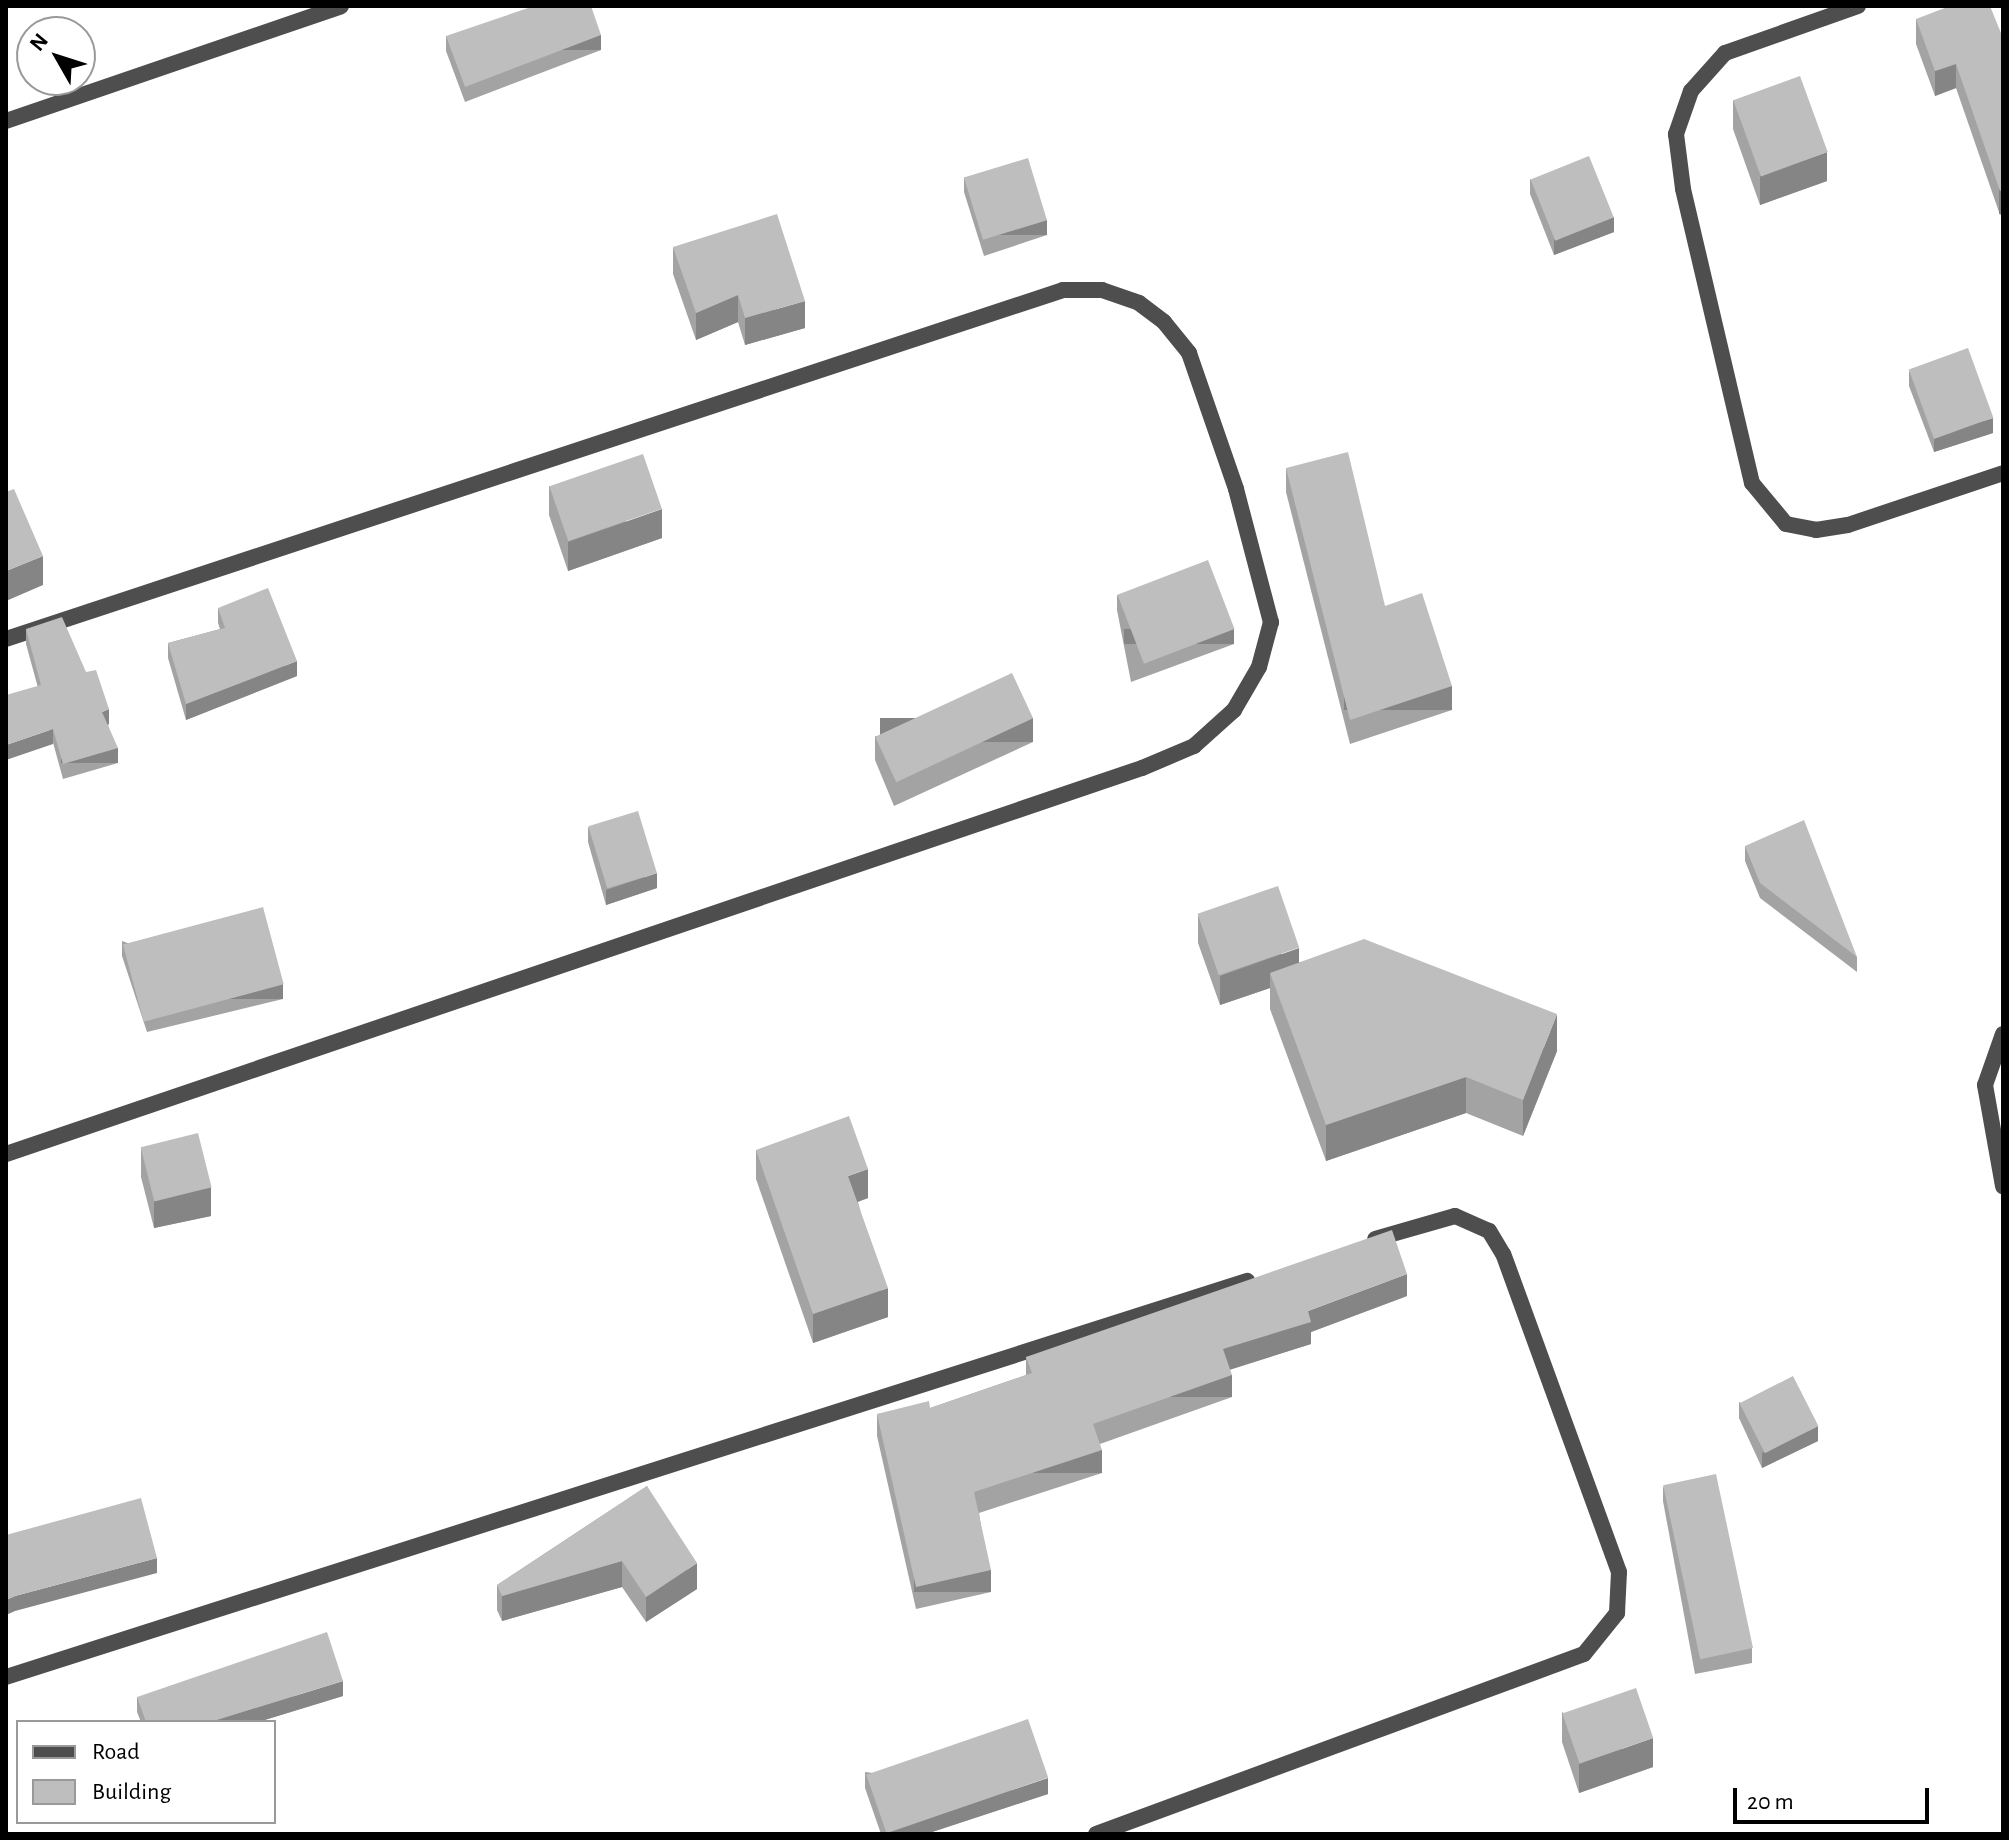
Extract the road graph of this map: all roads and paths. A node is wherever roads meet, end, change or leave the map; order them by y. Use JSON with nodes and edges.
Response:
{"nodes":[{"id":1,"x":341,"y":6,"type":"edge"},
{"id":2,"x":1858,"y":6,"type":"edge"},
{"id":3,"x":6,"y":121,"type":"edge"},
{"id":4,"x":2003,"y":473,"type":"edge"},
{"id":5,"x":6,"y":639,"type":"edge"},
{"id":6,"x":2003,"y":1034,"type":"edge"},
{"id":7,"x":6,"y":1154,"type":"edge"},
{"id":8,"x":2003,"y":1186,"type":"edge"},
{"id":9,"x":1352,"y":1247,"type":"edge"},
{"id":10,"x":1264,"y":1276,"type":"edge"},
{"id":11,"x":6,"y":1677,"type":"edge"},
{"id":12,"x":1096,"y":1834,"type":"edge"}],
"edges":[{"from":1,"to":3,"type":"street"},
{"from":2,"to":4,"type":"street"},
{"from":5,"to":7,"type":"street"},
{"from":6,"to":8,"type":"street"},
{"from":9,"to":12,"type":"street"},
{"from":10,"to":11,"type":"street"}]}
